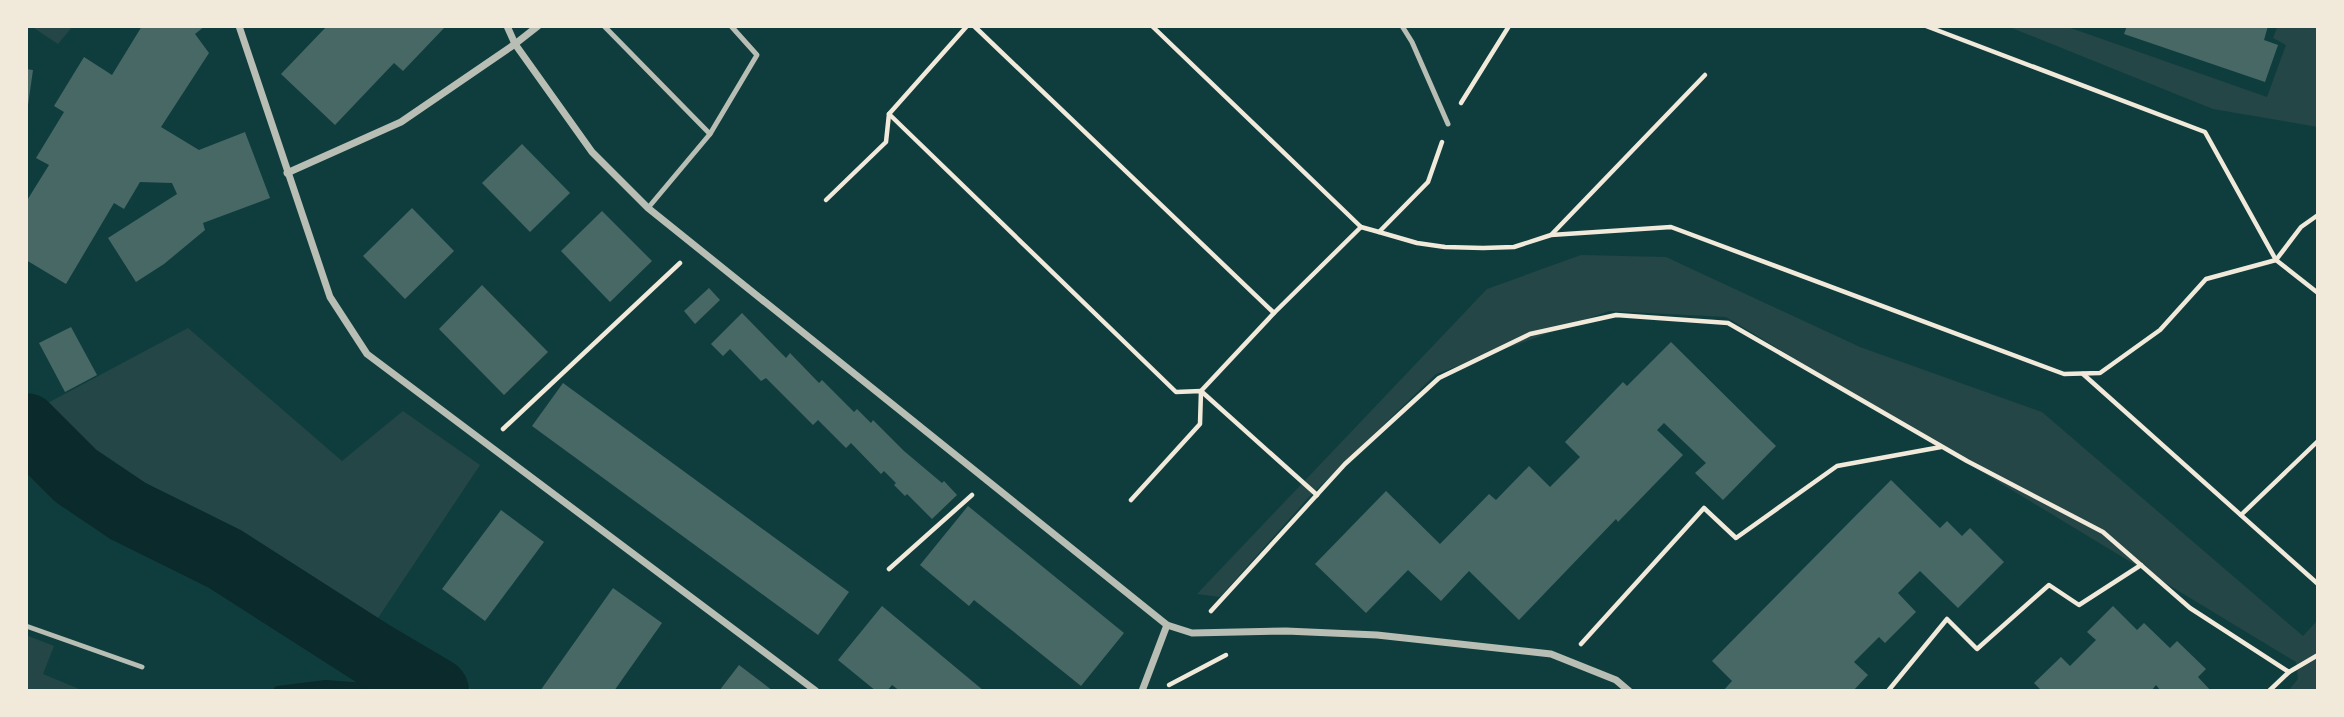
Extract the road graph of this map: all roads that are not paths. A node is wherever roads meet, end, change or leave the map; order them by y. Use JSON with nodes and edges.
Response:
{"nodes":[{"id":1,"x":239,"y":26,"type":"edge"},
{"id":2,"x":507,"y":26,"type":"edge"},
{"id":3,"x":538,"y":26,"type":"edge"},
{"id":4,"x":604,"y":26,"type":"edge"},
{"id":5,"x":731,"y":26,"type":"edge"},
{"id":6,"x":1402,"y":26,"type":"edge"},
{"id":7,"x":516,"y":44,"type":"junction"},
{"id":8,"x":1448,"y":124,"type":"road end"},
{"id":9,"x":710,"y":134,"type":"junction"},
{"id":10,"x":287,"y":173,"type":"junction"},
{"id":11,"x":648,"y":208,"type":"junction"},
{"id":12,"x":1167,"y":625,"type":"junction"},
{"id":13,"x":26,"y":626,"type":"edge"},
{"id":14,"x":142,"y":667,"type":"dead end"},
{"id":15,"x":816,"y":691,"type":"edge"},
{"id":16,"x":1142,"y":691,"type":"edge"},
{"id":17,"x":1629,"y":691,"type":"edge"}],
"edges":[{"from":1,"to":10,"type":"street"},
{"from":2,"to":7,"type":"street"},
{"from":3,"to":7,"type":"street"},
{"from":4,"to":9,"type":"lane"},
{"from":5,"to":9,"type":"lane"},
{"from":6,"to":8,"type":"lane"},
{"from":7,"to":10,"type":"street"},
{"from":7,"to":11,"type":"street"},
{"from":9,"to":11,"type":"lane"},
{"from":10,"to":15,"type":"street"},
{"from":11,"to":12,"type":"street"},
{"from":12,"to":16,"type":"street"},
{"from":12,"to":17,"type":"street"},
{"from":13,"to":14,"type":"lane"}]}
